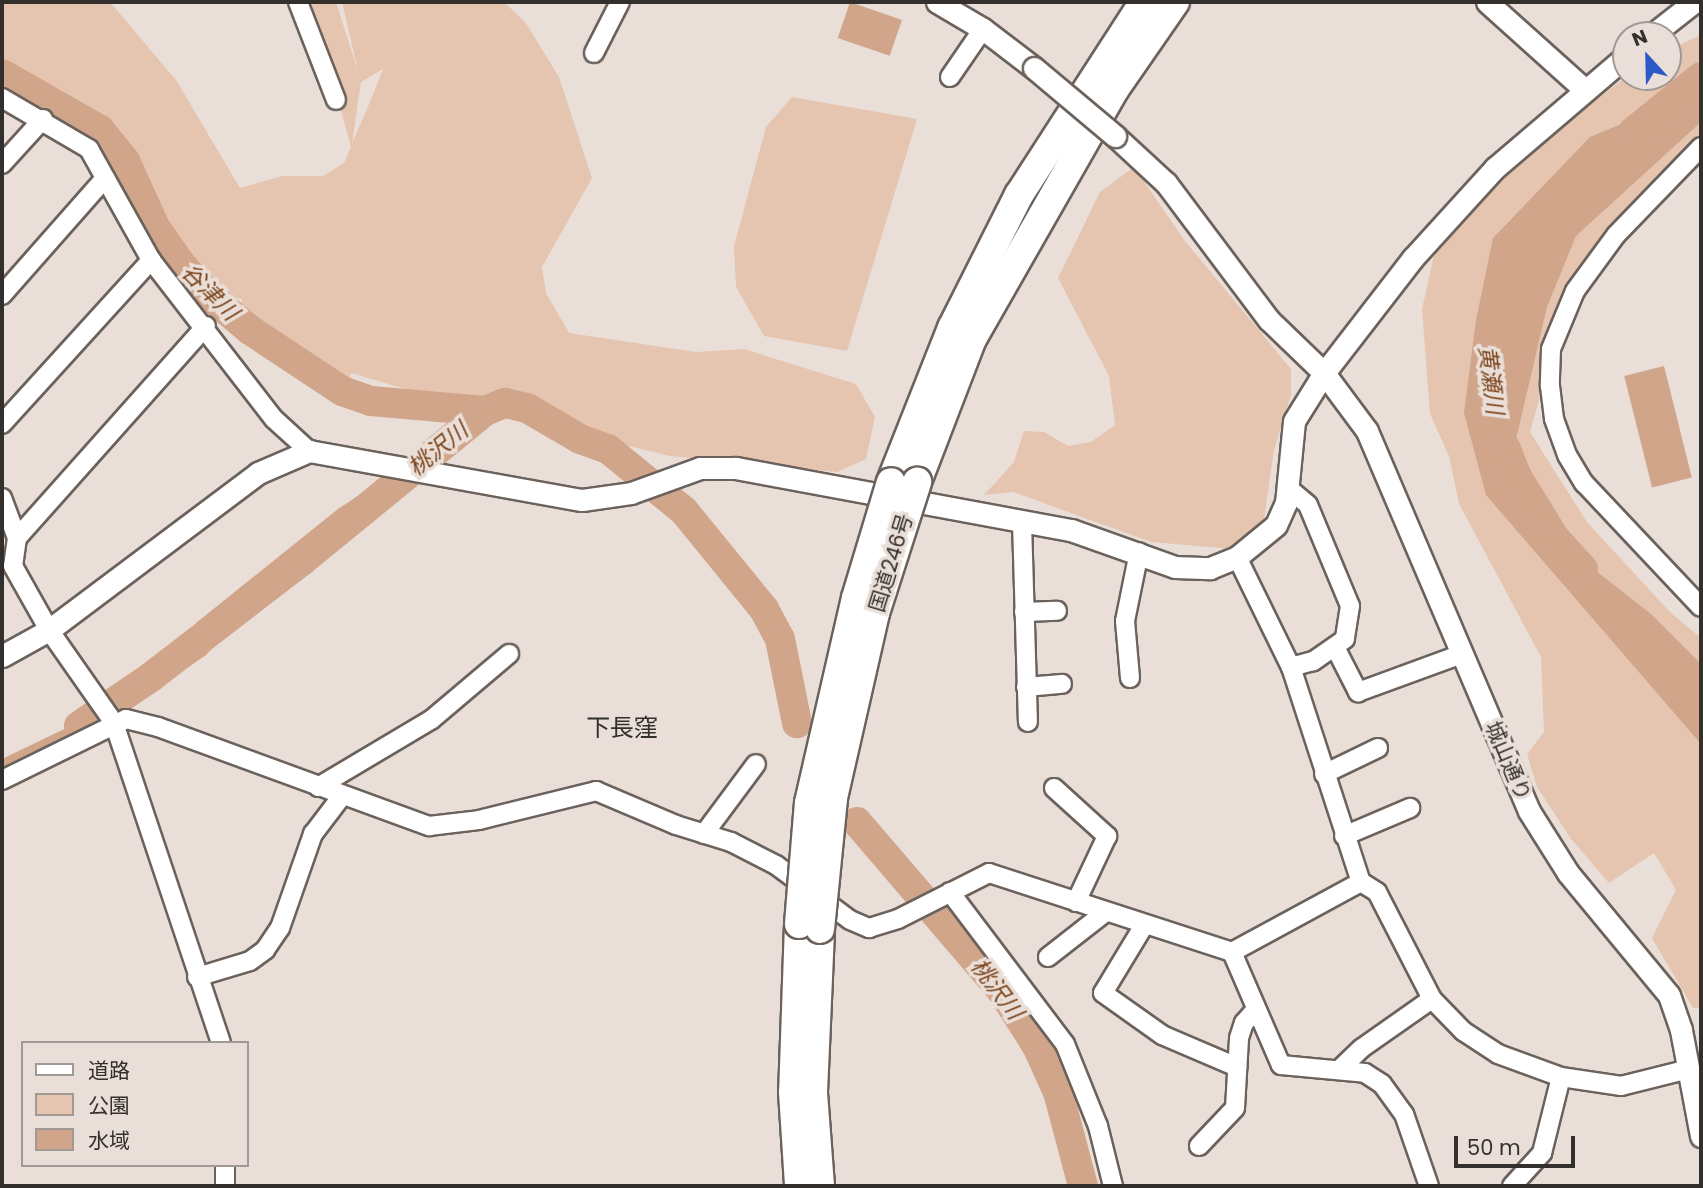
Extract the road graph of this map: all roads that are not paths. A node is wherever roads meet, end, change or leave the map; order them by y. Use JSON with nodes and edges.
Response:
{"nodes":[{"id":1,"x":298,"y":2,"type":"edge"},
{"id":2,"x":620,"y":2,"type":"edge"},
{"id":3,"x":937,"y":2,"type":"edge"},
{"id":4,"x":1144,"y":2,"type":"edge"},
{"id":5,"x":1175,"y":2,"type":"edge"},
{"id":6,"x":1488,"y":2,"type":"edge"},
{"id":7,"x":1689,"y":5,"type":"edge"},
{"id":8,"x":1669,"y":21,"type":"edge"},
{"id":9,"x":983,"y":29,"type":"junction"},
{"id":10,"x":594,"y":53,"type":"dead end"},
{"id":11,"x":1612,"y":67,"type":"edge"},
{"id":12,"x":950,"y":77,"type":"dead end"},
{"id":13,"x":1584,"y":89,"type":"junction"},
{"id":14,"x":2,"y":97,"type":"edge"},
{"id":15,"x":336,"y":100,"type":"dead end"},
{"id":16,"x":43,"y":119,"type":"junction"},
{"id":17,"x":1701,"y":147,"type":"edge"},
{"id":18,"x":2,"y":164,"type":"edge"},
{"id":19,"x":105,"y":177,"type":"junction"},
{"id":20,"x":151,"y":260,"type":"junction"},
{"id":21,"x":2,"y":295,"type":"edge"},
{"id":22,"x":206,"y":326,"type":"junction"},
{"id":23,"x":1324,"y":373,"type":"junction"},
{"id":24,"x":2,"y":424,"type":"edge"},
{"id":25,"x":309,"y":451,"type":"junction"},
{"id":26,"x":904,"y":482,"type":"junction"},
{"id":27,"x":1287,"y":488,"type":"junction"},
{"id":28,"x":2,"y":498,"type":"edge"},
{"id":29,"x":1022,"y":523,"type":"junction"},
{"id":30,"x":9,"y":543,"type":"edge"},
{"id":31,"x":1139,"y":552,"type":"junction"},
{"id":32,"x":1237,"y":557,"type":"junction"},
{"id":33,"x":1701,"y":607,"type":"edge"},
{"id":34,"x":1057,"y":611,"type":"dead end"},
{"id":35,"x":1024,"y":612,"type":"junction"},
{"id":36,"x":50,"y":630,"type":"junction"},
{"id":37,"x":1335,"y":647,"type":"junction"},
{"id":38,"x":509,"y":654,"type":"dead end"},
{"id":39,"x":1462,"y":654,"type":"junction"},
{"id":40,"x":2,"y":656,"type":"edge"},
{"id":41,"x":1291,"y":667,"type":"junction"},
{"id":42,"x":1130,"y":678,"type":"dead end"},
{"id":43,"x":1062,"y":684,"type":"dead end"},
{"id":44,"x":1026,"y":687,"type":"junction"},
{"id":45,"x":1028,"y":722,"type":"dead end"},
{"id":46,"x":114,"y":723,"type":"junction"},
{"id":47,"x":1378,"y":748,"type":"dead end"},
{"id":48,"x":756,"y":764,"type":"dead end"},
{"id":49,"x":1324,"y":774,"type":"junction"},
{"id":50,"x":2,"y":779,"type":"edge"},
{"id":51,"x":318,"y":787,"type":"junction"},
{"id":52,"x":1054,"y":788,"type":"dead end"},
{"id":53,"x":342,"y":796,"type":"junction"},
{"id":54,"x":1410,"y":808,"type":"dead end"},
{"id":55,"x":704,"y":834,"type":"junction"},
{"id":56,"x":1344,"y":836,"type":"junction"},
{"id":57,"x":1361,"y":882,"type":"junction"},
{"id":58,"x":946,"y":895,"type":"junction"},
{"id":59,"x":1076,"y":902,"type":"junction"},
{"id":60,"x":1103,"y":914,"type":"junction"},
{"id":61,"x":810,"y":926,"type":"junction"},
{"id":62,"x":1143,"y":927,"type":"junction"},
{"id":63,"x":1232,"y":952,"type":"junction"},
{"id":64,"x":1048,"y":957,"type":"dead end"},
{"id":65,"x":197,"y":977,"type":"junction"},
{"id":66,"x":1432,"y":999,"type":"junction"},
{"id":67,"x":1256,"y":1009,"type":"junction"},
{"id":68,"x":221,"y":1041,"type":"edge"},
{"id":69,"x":1237,"y":1068,"type":"junction"},
{"id":70,"x":1340,"y":1069,"type":"junction"},
{"id":71,"x":1689,"y":1069,"type":"junction"},
{"id":72,"x":1561,"y":1077,"type":"junction"},
{"id":73,"x":1701,"y":1136,"type":"edge"},
{"id":74,"x":1199,"y":1146,"type":"dead end"},
{"id":75,"x":225,"y":1167,"type":"edge"},
{"id":76,"x":225,"y":1186,"type":"edge"},
{"id":77,"x":799,"y":1186,"type":"edge"},
{"id":78,"x":820,"y":1186,"type":"edge"},
{"id":79,"x":1112,"y":1186,"type":"edge"},
{"id":80,"x":1429,"y":1186,"type":"edge"},
{"id":81,"x":1512,"y":1186,"type":"edge"}],
"edges":[{"from":1,"to":15,"type":"street"},
{"from":2,"to":10,"type":"street"},
{"from":3,"to":9,"type":"street","name":"城山通り"},
{"from":4,"to":26,"type":"highway","name":"国道246号"},
{"from":5,"to":26,"type":"highway","name":"国道246号"},
{"from":6,"to":13,"type":"street"},
{"from":7,"to":8,"type":"street"},
{"from":9,"to":12,"type":"street"},
{"from":9,"to":23,"type":"street","name":"城山通り","bridge":true},
{"from":11,"to":13,"type":"street"},
{"from":13,"to":23,"type":"street"},
{"from":14,"to":16,"type":"street"},
{"from":16,"to":18,"type":"street"},
{"from":16,"to":19,"type":"street"},
{"from":17,"to":33,"type":"street"},
{"from":19,"to":20,"type":"street"},
{"from":19,"to":21,"type":"street"},
{"from":20,"to":22,"type":"street"},
{"from":20,"to":24,"type":"street"},
{"from":22,"to":25,"type":"street"},
{"from":22,"to":30,"type":"street"},
{"from":23,"to":27,"type":"street"},
{"from":23,"to":39,"type":"street","name":"城山通り"},
{"from":25,"to":29,"type":"street"},
{"from":25,"to":36,"type":"street"},
{"from":26,"to":61,"type":"highway","name":"国道246号","bridge":true},
{"from":27,"to":32,"type":"street"},
{"from":27,"to":37,"type":"street"},
{"from":28,"to":30,"type":"street"},
{"from":29,"to":31,"type":"street"},
{"from":29,"to":35,"type":"street"},
{"from":30,"to":36,"type":"street"},
{"from":31,"to":32,"type":"street"},
{"from":31,"to":42,"type":"street"},
{"from":32,"to":41,"type":"street"},
{"from":34,"to":35,"type":"street"},
{"from":35,"to":44,"type":"street"},
{"from":36,"to":40,"type":"street"},
{"from":36,"to":46,"type":"street"},
{"from":37,"to":39,"type":"street"},
{"from":37,"to":41,"type":"street"},
{"from":38,"to":51,"type":"street"},
{"from":39,"to":71,"type":"street","name":"城山通り"},
{"from":41,"to":49,"type":"street"},
{"from":43,"to":44,"type":"street"},
{"from":44,"to":45,"type":"street"},
{"from":46,"to":50,"type":"street"},
{"from":46,"to":51,"type":"street"},
{"from":46,"to":65,"type":"street"},
{"from":47,"to":49,"type":"street"},
{"from":48,"to":55,"type":"street"},
{"from":49,"to":56,"type":"street"},
{"from":51,"to":53,"type":"street"},
{"from":52,"to":59,"type":"street"},
{"from":53,"to":55,"type":"street"},
{"from":53,"to":65,"type":"street"},
{"from":54,"to":56,"type":"street"},
{"from":55,"to":58,"type":"street"},
{"from":56,"to":57,"type":"street"},
{"from":57,"to":63,"type":"street"},
{"from":57,"to":66,"type":"street"},
{"from":58,"to":59,"type":"street"},
{"from":58,"to":79,"type":"street"},
{"from":59,"to":60,"type":"street"},
{"from":60,"to":62,"type":"street"},
{"from":60,"to":64,"type":"street"},
{"from":61,"to":77,"type":"highway","name":"国道246号"},
{"from":61,"to":78,"type":"highway","name":"国道246号"},
{"from":62,"to":63,"type":"street"},
{"from":62,"to":69,"type":"street"},
{"from":63,"to":67,"type":"street"},
{"from":65,"to":68,"type":"street"},
{"from":66,"to":70,"type":"street"},
{"from":66,"to":72,"type":"street"},
{"from":67,"to":69,"type":"street"},
{"from":67,"to":70,"type":"street"},
{"from":69,"to":74,"type":"street"},
{"from":70,"to":80,"type":"street"},
{"from":71,"to":72,"type":"street"},
{"from":71,"to":73,"type":"street","name":"城山通り"},
{"from":72,"to":81,"type":"street"},
{"from":75,"to":76,"type":"street"}]}
